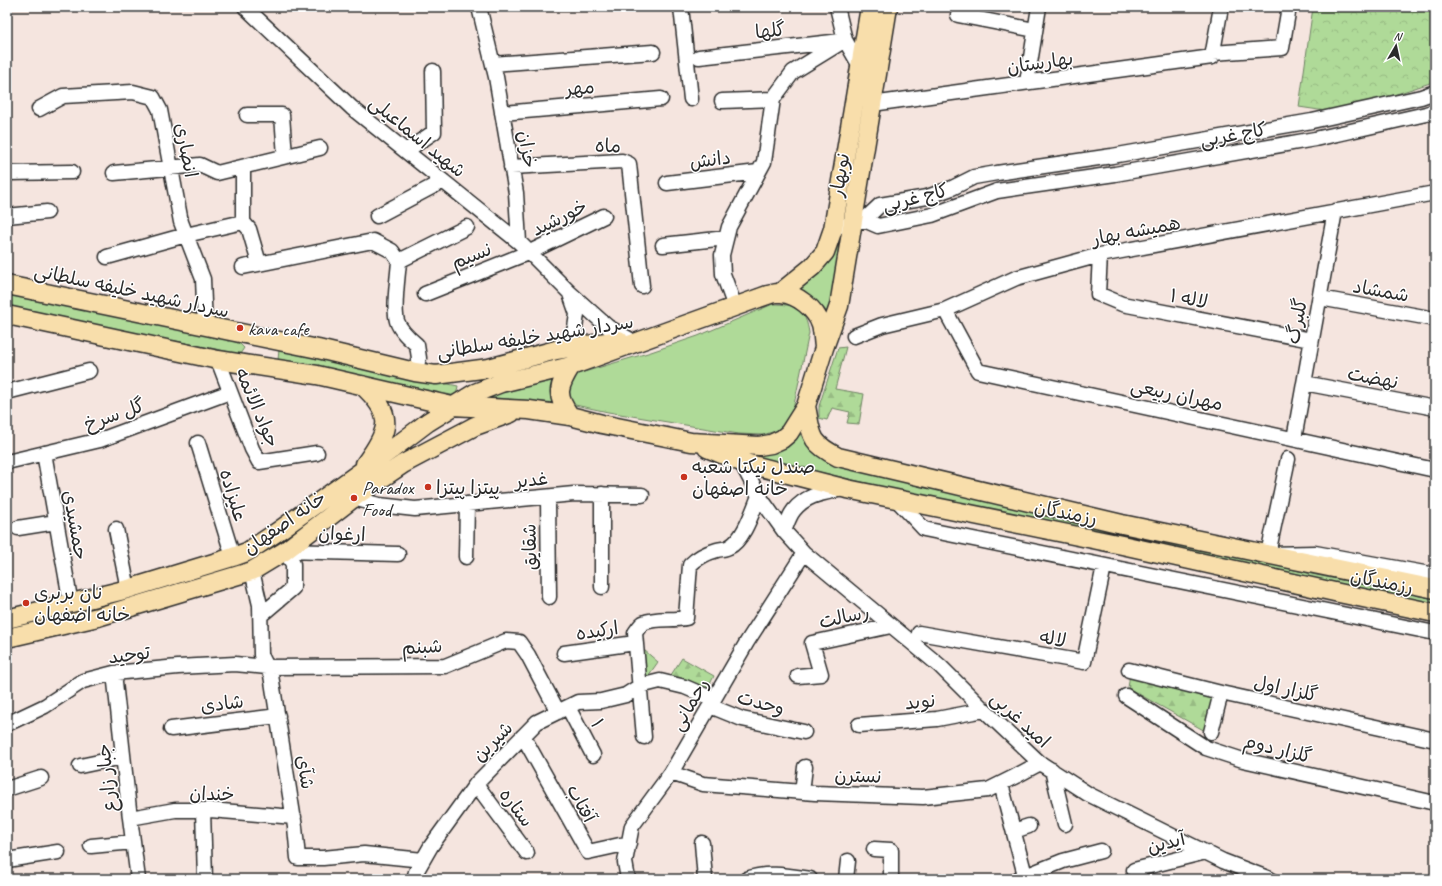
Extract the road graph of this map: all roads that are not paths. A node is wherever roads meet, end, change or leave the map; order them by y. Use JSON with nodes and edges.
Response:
{"nodes":[{"id":1,"x":245,"y":7,"type":"edge"},
{"id":2,"x":479,"y":7,"type":"edge"},
{"id":3,"x":681,"y":7,"type":"edge"},
{"id":4,"x":837,"y":7,"type":"edge"},
{"id":5,"x":870,"y":7,"type":"edge"},
{"id":6,"x":888,"y":7,"type":"edge"},
{"id":7,"x":1039,"y":7,"type":"edge"},
{"id":8,"x":1221,"y":7,"type":"edge"},
{"id":9,"x":1289,"y":7,"type":"edge"},
{"id":10,"x":958,"y":15,"type":"dead end"},
{"id":11,"x":1035,"y":30,"type":"junction"},
{"id":12,"x":845,"y":40,"type":"junction"},
{"id":13,"x":653,"y":52,"type":"dead end"},
{"id":14,"x":1213,"y":55,"type":"junction"},
{"id":15,"x":699,"y":57,"type":"dead end"},
{"id":16,"x":493,"y":64,"type":"junction"},
{"id":17,"x":860,"y":66,"type":"junction"},
{"id":18,"x":433,"y":70,"type":"dead end"},
{"id":19,"x":1027,"y":82,"type":"junction"},
{"id":20,"x":1435,"y":92,"type":"edge"},
{"id":21,"x":661,"y":99,"type":"dead end"},
{"id":22,"x":773,"y":99,"type":"junction"},
{"id":23,"x":691,"y":100,"type":"dead end"},
{"id":24,"x":722,"y":101,"type":"dead end"},
{"id":25,"x":872,"y":104,"type":"junction"},
{"id":26,"x":39,"y":109,"type":"dead end"},
{"id":27,"x":1435,"y":111,"type":"edge"},
{"id":28,"x":502,"y":113,"type":"junction"},
{"id":29,"x":247,"y":115,"type":"dead end"},
{"id":30,"x":1312,"y":121,"type":"junction"},
{"id":31,"x":1316,"y":139,"type":"junction"},
{"id":32,"x":320,"y":148,"type":"dead end"},
{"id":33,"x":406,"y":151,"type":"junction"},
{"id":34,"x":285,"y":156,"type":"junction"},
{"id":35,"x":1106,"y":157,"type":"junction"},
{"id":36,"x":243,"y":167,"type":"junction"},
{"id":37,"x":511,"y":167,"type":"junction"},
{"id":38,"x":171,"y":168,"type":"junction"},
{"id":39,"x":72,"y":172,"type":"dead end"},
{"id":40,"x":758,"y":172,"type":"junction"},
{"id":41,"x":7,"y":173,"type":"edge"},
{"id":42,"x":114,"y":173,"type":"dead end"},
{"id":43,"x":1110,"y":175,"type":"junction"},
{"id":44,"x":443,"y":180,"type":"junction"},
{"id":45,"x":667,"y":183,"type":"dead end"},
{"id":46,"x":1435,"y":193,"type":"edge"},
{"id":47,"x":1335,"y":211,"type":"junction"},
{"id":48,"x":47,"y":212,"type":"dead end"},
{"id":49,"x":7,"y":216,"type":"edge"},
{"id":50,"x":376,"y":216,"type":"dead end"},
{"id":51,"x":604,"y":216,"type":"dead end"},
{"id":52,"x":243,"y":222,"type":"junction"},
{"id":53,"x":858,"y":222,"type":"junction"},
{"id":54,"x":467,"y":227,"type":"dead end"},
{"id":55,"x":833,"y":229,"type":"junction"},
{"id":56,"x":186,"y":234,"type":"junction"},
{"id":57,"x":726,"y":238,"type":"junction"},
{"id":58,"x":520,"y":242,"type":"junction"},
{"id":59,"x":663,"y":245,"type":"dead end"},
{"id":60,"x":530,"y":252,"type":"junction"},
{"id":61,"x":1100,"y":255,"type":"junction"},
{"id":62,"x":107,"y":257,"type":"dead end"},
{"id":63,"x":399,"y":261,"type":"junction"},
{"id":64,"x":259,"y":264,"type":"junction"},
{"id":65,"x":243,"y":267,"type":"dead end"},
{"id":66,"x":7,"y":285,"type":"edge"},
{"id":67,"x":642,"y":286,"type":"dead end"},
{"id":68,"x":569,"y":292,"type":"junction"},
{"id":69,"x":780,"y":293,"type":"junction"},
{"id":70,"x":425,"y":294,"type":"dead end"},
{"id":71,"x":1320,"y":298,"type":"junction"},
{"id":72,"x":735,"y":307,"type":"junction"},
{"id":73,"x":945,"y":310,"type":"junction"},
{"id":74,"x":7,"y":315,"type":"edge"},
{"id":75,"x":1435,"y":319,"type":"edge"},
{"id":76,"x":205,"y":326,"type":"junction"},
{"id":77,"x":854,"y":336,"type":"dead end"},
{"id":78,"x":266,"y":339,"type":"junction"},
{"id":79,"x":629,"y":339,"type":"junction"},
{"id":80,"x":648,"y":339,"type":"junction"},
{"id":81,"x":1311,"y":340,"type":"junction"},
{"id":82,"x":566,"y":348,"type":"junction"},
{"id":83,"x":824,"y":348,"type":"junction"},
{"id":84,"x":218,"y":360,"type":"junction"},
{"id":85,"x":261,"y":366,"type":"junction"},
{"id":86,"x":571,"y":366,"type":"junction"},
{"id":87,"x":89,"y":371,"type":"dead end"},
{"id":88,"x":415,"y":372,"type":"junction"},
{"id":89,"x":1304,"y":383,"type":"junction"},
{"id":90,"x":362,"y":385,"type":"junction"},
{"id":91,"x":7,"y":392,"type":"edge"},
{"id":92,"x":230,"y":392,"type":"junction"},
{"id":93,"x":452,"y":406,"type":"junction"},
{"id":94,"x":806,"y":406,"type":"junction"},
{"id":95,"x":1435,"y":408,"type":"edge"},
{"id":96,"x":521,"y":410,"type":"junction"},
{"id":97,"x":570,"y":416,"type":"junction"},
{"id":98,"x":1294,"y":439,"type":"junction"},
{"id":99,"x":691,"y":442,"type":"junction"},
{"id":100,"x":198,"y":443,"type":"dead end"},
{"id":101,"x":44,"y":453,"type":"junction"},
{"id":102,"x":317,"y":453,"type":"dead end"},
{"id":103,"x":1288,"y":459,"type":"dead end"},
{"id":104,"x":7,"y":462,"type":"edge"},
{"id":105,"x":741,"y":462,"type":"junction"},
{"id":106,"x":1435,"y":470,"type":"edge"},
{"id":107,"x":356,"y":476,"type":"junction"},
{"id":108,"x":847,"y":489,"type":"junction"},
{"id":109,"x":602,"y":494,"type":"junction"},
{"id":110,"x":642,"y":495,"type":"dead end"},
{"id":111,"x":759,"y":496,"type":"junction"},
{"id":112,"x":548,"y":497,"type":"junction"},
{"id":113,"x":353,"y":498,"type":"junction"},
{"id":114,"x":896,"y":499,"type":"junction"},
{"id":115,"x":467,"y":504,"type":"junction"},
{"id":116,"x":56,"y":522,"type":"junction"},
{"id":117,"x":18,"y":528,"type":"dead end"},
{"id":118,"x":116,"y":529,"type":"dead end"},
{"id":119,"x":784,"y":531,"type":"junction"},
{"id":120,"x":285,"y":551,"type":"junction"},
{"id":121,"x":804,"y":553,"type":"junction"},
{"id":122,"x":398,"y":554,"type":"dead end"},
{"id":123,"x":1268,"y":554,"type":"junction"},
{"id":124,"x":233,"y":557,"type":"junction"},
{"id":125,"x":466,"y":557,"type":"dead end"},
{"id":126,"x":1104,"y":566,"type":"junction"},
{"id":127,"x":252,"y":571,"type":"junction"},
{"id":128,"x":1435,"y":575,"type":"edge"},
{"id":129,"x":602,"y":587,"type":"dead end"},
{"id":130,"x":128,"y":589,"type":"junction"},
{"id":131,"x":1435,"y":589,"type":"edge"},
{"id":132,"x":549,"y":597,"type":"dead end"},
{"id":133,"x":71,"y":604,"type":"junction"},
{"id":134,"x":1435,"y":613,"type":"edge"},
{"id":135,"x":260,"y":616,"type":"junction"},
{"id":136,"x":7,"y":619,"type":"edge"},
{"id":137,"x":891,"y":626,"type":"junction"},
{"id":138,"x":1435,"y":633,"type":"edge"},
{"id":139,"x":919,"y":634,"type":"dead end"},
{"id":140,"x":7,"y":638,"type":"edge"},
{"id":141,"x":636,"y":643,"type":"junction"},
{"id":142,"x":564,"y":653,"type":"dead end"},
{"id":143,"x":267,"y":667,"type":"junction"},
{"id":144,"x":1129,"y":670,"type":"dead end"},
{"id":145,"x":114,"y":673,"type":"junction"},
{"id":146,"x":798,"y":676,"type":"dead end"},
{"id":147,"x":640,"y":686,"type":"junction"},
{"id":148,"x":1221,"y":693,"type":"junction"},
{"id":149,"x":1126,"y":696,"type":"dead end"},
{"id":150,"x":711,"y":702,"type":"junction"},
{"id":151,"x":563,"y":710,"type":"junction"},
{"id":152,"x":984,"y":710,"type":"junction"},
{"id":153,"x":278,"y":716,"type":"junction"},
{"id":154,"x":7,"y":724,"type":"edge"},
{"id":155,"x":859,"y":725,"type":"dead end"},
{"id":156,"x":171,"y":729,"type":"dead end"},
{"id":157,"x":804,"y":732,"type":"dead end"},
{"id":158,"x":1210,"y":732,"type":"dead end"},
{"id":159,"x":523,"y":736,"type":"junction"},
{"id":160,"x":644,"y":737,"type":"dead end"},
{"id":161,"x":1435,"y":740,"type":"edge"},
{"id":162,"x":593,"y":756,"type":"dead end"},
{"id":163,"x":123,"y":757,"type":"junction"},
{"id":164,"x":1040,"y":763,"type":"junction"},
{"id":165,"x":80,"y":766,"type":"dead end"},
{"id":166,"x":805,"y":767,"type":"dead end"},
{"id":167,"x":1052,"y":770,"type":"junction"},
{"id":168,"x":671,"y":773,"type":"junction"},
{"id":169,"x":41,"y":778,"type":"dead end"},
{"id":170,"x":476,"y":784,"type":"junction"},
{"id":171,"x":1002,"y":784,"type":"junction"},
{"id":172,"x":7,"y":789,"type":"edge"},
{"id":173,"x":802,"y":792,"type":"junction"},
{"id":174,"x":1435,"y":803,"type":"edge"},
{"id":175,"x":203,"y":810,"type":"junction"},
{"id":176,"x":294,"y":817,"type":"junction"},
{"id":177,"x":130,"y":818,"type":"junction"},
{"id":178,"x":1065,"y":824,"type":"dead end"},
{"id":179,"x":1029,"y":826,"type":"dead end"},
{"id":180,"x":1014,"y":831,"type":"junction"},
{"id":181,"x":133,"y":842,"type":"junction"},
{"id":182,"x":702,"y":843,"type":"dead end"},
{"id":183,"x":629,"y":844,"type":"junction"},
{"id":184,"x":91,"y":846,"type":"dead end"},
{"id":185,"x":874,"y":849,"type":"dead end"},
{"id":186,"x":1101,"y":851,"type":"dead end"},
{"id":187,"x":58,"y":852,"type":"dead end"},
{"id":188,"x":1206,"y":852,"type":"junction"},
{"id":189,"x":527,"y":853,"type":"dead end"},
{"id":190,"x":7,"y":860,"type":"edge"},
{"id":191,"x":423,"y":860,"type":"junction"},
{"id":192,"x":848,"y":861,"type":"dead end"},
{"id":193,"x":1134,"y":870,"type":"dead end"},
{"id":194,"x":1021,"y":877,"type":"edge"},
{"id":195,"x":1260,"y":877,"type":"edge"},
{"id":196,"x":138,"y":879,"type":"edge"},
{"id":197,"x":205,"y":879,"type":"edge"},
{"id":198,"x":414,"y":879,"type":"edge"},
{"id":199,"x":628,"y":879,"type":"edge"},
{"id":200,"x":705,"y":879,"type":"edge"},
{"id":201,"x":748,"y":879,"type":"edge"},
{"id":202,"x":810,"y":879,"type":"edge"},
{"id":203,"x":846,"y":879,"type":"edge"},
{"id":204,"x":891,"y":879,"type":"edge"}],
"edges":[{"from":1,"to":33,"type":"street","name":"شهید اسماعیلی"},
{"from":2,"to":16,"type":"street","name":"خزان"},
{"from":3,"to":23,"type":"street"},
{"from":4,"to":12,"type":"street"},
{"from":5,"to":17,"type":"main road","name":"نوبهار"},
{"from":6,"to":25,"type":"main road","name":"نوبهار"},
{"from":7,"to":11,"type":"street"},
{"from":8,"to":14,"type":"street"},
{"from":9,"to":14,"type":"street","name":"بهارستان"},
{"from":10,"to":11,"type":"street"},
{"from":11,"to":19,"type":"street"},
{"from":12,"to":15,"type":"street","name":"گلها"},
{"from":12,"to":17,"type":"street"},
{"from":12,"to":22,"type":"street"},
{"from":13,"to":16,"type":"street"},
{"from":14,"to":19,"type":"street","name":"بهارستان"},
{"from":16,"to":28,"type":"street","name":"خزان"},
{"from":17,"to":55,"type":"main road","name":"نوبهار"},
{"from":18,"to":33,"type":"street"},
{"from":19,"to":25,"type":"street","name":"بهارستان"},
{"from":20,"to":30,"type":"street","name":"کاج غربی"},
{"from":21,"to":28,"type":"street","name":"مهر"},
{"from":22,"to":24,"type":"street"},
{"from":22,"to":40,"type":"street"},
{"from":25,"to":53,"type":"main road","name":"نوبهار"},
{"from":26,"to":38,"type":"street","name":"انصاری"},
{"from":27,"to":31,"type":"street","name":"کاج غربی"},
{"from":28,"to":37,"type":"street","name":"خزان"},
{"from":29,"to":34,"type":"street"},
{"from":30,"to":31,"type":"street"},
{"from":30,"to":35,"type":"street","name":"کاج غربی"},
{"from":31,"to":43,"type":"street","name":"کاج غربی"},
{"from":32,"to":34,"type":"street"},
{"from":33,"to":44,"type":"street","name":"شهید اسماعیلی"},
{"from":34,"to":36,"type":"street"},
{"from":35,"to":43,"type":"street"},
{"from":35,"to":53,"type":"street","name":"کاج غربی"},
{"from":36,"to":38,"type":"street"},
{"from":36,"to":52,"type":"street"},
{"from":37,"to":58,"type":"street","name":"خزان"},
{"from":37,"to":67,"type":"street","name":"ماه"},
{"from":38,"to":42,"type":"street"},
{"from":38,"to":56,"type":"street","name":"انصاری"},
{"from":39,"to":41,"type":"street"},
{"from":40,"to":45,"type":"street","name":"دانش"},
{"from":40,"to":57,"type":"street"},
{"from":43,"to":53,"type":"street","name":"کاج غربی"},
{"from":44,"to":50,"type":"street"},
{"from":44,"to":58,"type":"street","name":"شهید اسماعیلی"},
{"from":46,"to":47,"type":"street","name":"همیشه بهار"},
{"from":47,"to":61,"type":"street","name":"همیشه بهار"},
{"from":47,"to":71,"type":"street","name":"گلبرگ"},
{"from":48,"to":49,"type":"street"},
{"from":51,"to":60,"type":"street","name":"خورشید"},
{"from":52,"to":56,"type":"street"},
{"from":52,"to":64,"type":"street"},
{"from":53,"to":55,"type":"street"},
{"from":53,"to":83,"type":"main road","name":"نوبهار"},
{"from":54,"to":63,"type":"street"},
{"from":55,"to":69,"type":"main road","name":"نوبهار"},
{"from":56,"to":62,"type":"street"},
{"from":56,"to":76,"type":"street","name":"انصاری"},
{"from":57,"to":59,"type":"street"},
{"from":57,"to":72,"type":"street"},
{"from":58,"to":60,"type":"street","name":"شهید اسماعیلی"},
{"from":60,"to":68,"type":"street","name":"شهید اسماعیلی"},
{"from":60,"to":70,"type":"street","name":"نسیم"},
{"from":61,"to":73,"type":"street","name":"همیشه بهار"},
{"from":61,"to":81,"type":"street","name":"لاله ۱"},
{"from":63,"to":64,"type":"street"},
{"from":63,"to":88,"type":"street"},
{"from":64,"to":65,"type":"street"},
{"from":66,"to":76,"type":"main road","name":"سردار شهید خلیفه سلطانی"},
{"from":68,"to":79,"type":"street","name":"شهید اسماعیلی"},
{"from":68,"to":82,"type":"street","name":"شهید اسماعیلی"},
{"from":69,"to":72,"type":"main road","name":"خانه اصفهان"},
{"from":69,"to":83,"type":"main road"},
{"from":71,"to":75,"type":"street","name":"شمشاد"},
{"from":71,"to":81,"type":"street","name":"گلبرگ"},
{"from":72,"to":80,"type":"main road","name":"خانه اصفهان"},
{"from":73,"to":77,"type":"street","name":"همیشه بهار"},
{"from":73,"to":98,"type":"street","name":"مهران ربیعی"},
{"from":74,"to":84,"type":"main road"},
{"from":76,"to":78,"type":"main road","name":"سردار شهید خلیفه سلطانی"},
{"from":78,"to":85,"type":"main road"},
{"from":78,"to":88,"type":"main road","name":"سردار شهید خلیفه سلطانی"},
{"from":79,"to":80,"type":"main road","name":"سردار شهید خلیفه سلطانی"},
{"from":79,"to":82,"type":"main road","name":"سردار شهید خلیفه سلطانی"},
{"from":80,"to":86,"type":"main road","name":"خانه اصفهان"},
{"from":81,"to":89,"type":"street","name":"گلبرگ"},
{"from":82,"to":88,"type":"main road","name":"سردار شهید خلیفه سلطانی"},
{"from":83,"to":94,"type":"main road","name":"نوبهار"},
{"from":84,"to":85,"type":"main road"},
{"from":84,"to":92,"type":"street","name":"جواد الائمه"},
{"from":85,"to":90,"type":"main road"},
{"from":86,"to":93,"type":"main road","name":"خانه اصفهان"},
{"from":86,"to":97,"type":"main road"},
{"from":87,"to":91,"type":"street"},
{"from":89,"to":95,"type":"street","name":"نهضت"},
{"from":89,"to":98,"type":"street","name":"گلبرگ"},
{"from":90,"to":93,"type":"main road"},
{"from":90,"to":107,"type":"main road"},
{"from":92,"to":101,"type":"street","name":"گل سرخ"},
{"from":92,"to":102,"type":"street","name":"جواد الائمه"},
{"from":93,"to":96,"type":"main road"},
{"from":93,"to":107,"type":"main road","name":"خانه اصفهان"},
{"from":94,"to":99,"type":"main road"},
{"from":94,"to":123,"type":"main road","name":"رزمندگان"},
{"from":96,"to":97,"type":"main road"},
{"from":96,"to":113,"type":"main road","name":"خانه اصفهان"},
{"from":97,"to":99,"type":"main road"},
{"from":98,"to":106,"type":"street","name":"مهران ربیعی"},
{"from":99,"to":105,"type":"main road","name":"رزمندگان"},
{"from":100,"to":124,"type":"street","name":"علیزاده"},
{"from":101,"to":104,"type":"street","name":"گل سرخ"},
{"from":101,"to":116,"type":"street","name":"جمشیدی"},
{"from":103,"to":123,"type":"street"},
{"from":105,"to":108,"type":"main road","name":"رزمندگان"},
{"from":105,"to":111,"type":"street","name":"امید غربی"},
{"from":107,"to":124,"type":"main road","name":"خانه اصفهان"},
{"from":108,"to":114,"type":"main road","name":"رزمندگان"},
{"from":108,"to":119,"type":"street"},
{"from":109,"to":110,"type":"street","name":"غدیر"},
{"from":109,"to":112,"type":"street","name":"غدیر"},
{"from":109,"to":129,"type":"street"},
{"from":111,"to":119,"type":"street","name":"امید غربی"},
{"from":111,"to":141,"type":"street"},
{"from":112,"to":115,"type":"street","name":"غدیر"},
{"from":112,"to":132,"type":"street","name":"شقایق"},
{"from":113,"to":115,"type":"street","name":"غدیر"},
{"from":113,"to":120,"type":"main road","name":"خانه اصفهان"},
{"from":114,"to":126,"type":"street"},
{"from":114,"to":134,"type":"main road","name":"رزمندگان"},
{"from":115,"to":125,"type":"street"},
{"from":116,"to":117,"type":"street"},
{"from":116,"to":133,"type":"street","name":"جمشیدی"},
{"from":118,"to":130,"type":"street"},
{"from":119,"to":121,"type":"street","name":"امید غربی"},
{"from":120,"to":122,"type":"street","name":"ارغوان"},
{"from":120,"to":127,"type":"main road","name":"خانه اصفهان"},
{"from":120,"to":135,"type":"street"},
{"from":121,"to":137,"type":"street","name":"امید غربی"},
{"from":121,"to":150,"type":"street","name":"رحمانی"},
{"from":123,"to":128,"type":"street"},
{"from":123,"to":131,"type":"main road","name":"رزمندگان"},
{"from":124,"to":130,"type":"main road","name":"خانه اصفهان"},
{"from":126,"to":138,"type":"street"},
{"from":126,"to":139,"type":"street","name":"لاله"},
{"from":127,"to":135,"type":"street","name":"شآی"},
{"from":127,"to":140,"type":"main road","name":"خانه اصفهان"},
{"from":130,"to":133,"type":"main road","name":"خانه اصفهان"},
{"from":133,"to":136,"type":"main road","name":"خانه اصفهان"},
{"from":135,"to":143,"type":"street","name":"شآی"},
{"from":137,"to":146,"type":"street","name":"رسالت"},
{"from":137,"to":152,"type":"street","name":"امید غربی"},
{"from":141,"to":142,"type":"street","name":"ارکیده"},
{"from":141,"to":147,"type":"street"},
{"from":143,"to":145,"type":"street","name":"توحید"},
{"from":143,"to":151,"type":"street","name":"شبنم"},
{"from":143,"to":153,"type":"street","name":"شآی"},
{"from":144,"to":148,"type":"street","name":"گلزار اول"},
{"from":145,"to":154,"type":"street","name":"توحید"},
{"from":145,"to":163,"type":"street","name":"جبار زارع"},
{"from":147,"to":150,"type":"street","name":"شیرین"},
{"from":147,"to":151,"type":"street","name":"شیرین"},
{"from":147,"to":160,"type":"street"},
{"from":148,"to":158,"type":"street"},
{"from":148,"to":161,"type":"street","name":"گلزار اول"},
{"from":149,"to":174,"type":"street","name":"گلزار دوم"},
{"from":150,"to":157,"type":"street","name":"وحدت"},
{"from":150,"to":168,"type":"street","name":"رحمانی"},
{"from":151,"to":159,"type":"street","name":"شیرین"},
{"from":151,"to":162,"type":"street","name":"۱"},
{"from":152,"to":155,"type":"street","name":"نوید"},
{"from":152,"to":164,"type":"street","name":"امید غربی"},
{"from":153,"to":156,"type":"street","name":"شادی"},
{"from":153,"to":176,"type":"street","name":"شآی"},
{"from":159,"to":170,"type":"street","name":"شیرین"},
{"from":159,"to":183,"type":"street","name":"آفتاب"},
{"from":163,"to":165,"type":"street"},
{"from":163,"to":177,"type":"street","name":"جبار زارع"},
{"from":164,"to":167,"type":"street","name":"امید غربی"},
{"from":164,"to":171,"type":"street","name":"نسترن"},
{"from":166,"to":173,"type":"street"},
{"from":167,"to":178,"type":"street"},
{"from":167,"to":188,"type":"street","name":"امید غربی"},
{"from":168,"to":173,"type":"street","name":"نسترن"},
{"from":168,"to":183,"type":"street","name":"رحمانی"},
{"from":169,"to":172,"type":"street"},
{"from":170,"to":189,"type":"street","name":"ستاره"},
{"from":170,"to":191,"type":"street","name":"شیرین"},
{"from":171,"to":173,"type":"street","name":"نسترن"},
{"from":171,"to":180,"type":"street"},
{"from":175,"to":176,"type":"street","name":"خندان"},
{"from":175,"to":177,"type":"street","name":"خندان"},
{"from":175,"to":197,"type":"street"},
{"from":176,"to":191,"type":"street","name":"شآی"},
{"from":177,"to":181,"type":"street","name":"جبار زارع"},
{"from":179,"to":180,"type":"street"},
{"from":180,"to":194,"type":"street"},
{"from":181,"to":184,"type":"street"},
{"from":181,"to":196,"type":"street","name":"جبار زارع"},
{"from":182,"to":200,"type":"street"},
{"from":183,"to":199,"type":"street","name":"رحمانی"},
{"from":185,"to":204,"type":"street"},
{"from":186,"to":194,"type":"street"},
{"from":187,"to":190,"type":"street"},
{"from":188,"to":193,"type":"street","name":"آیدین"},
{"from":188,"to":195,"type":"street","name":"امید غربی"},
{"from":191,"to":198,"type":"street","name":"شیرین"},
{"from":192,"to":203,"type":"street"},
{"from":201,"to":202,"type":"street"}]}
